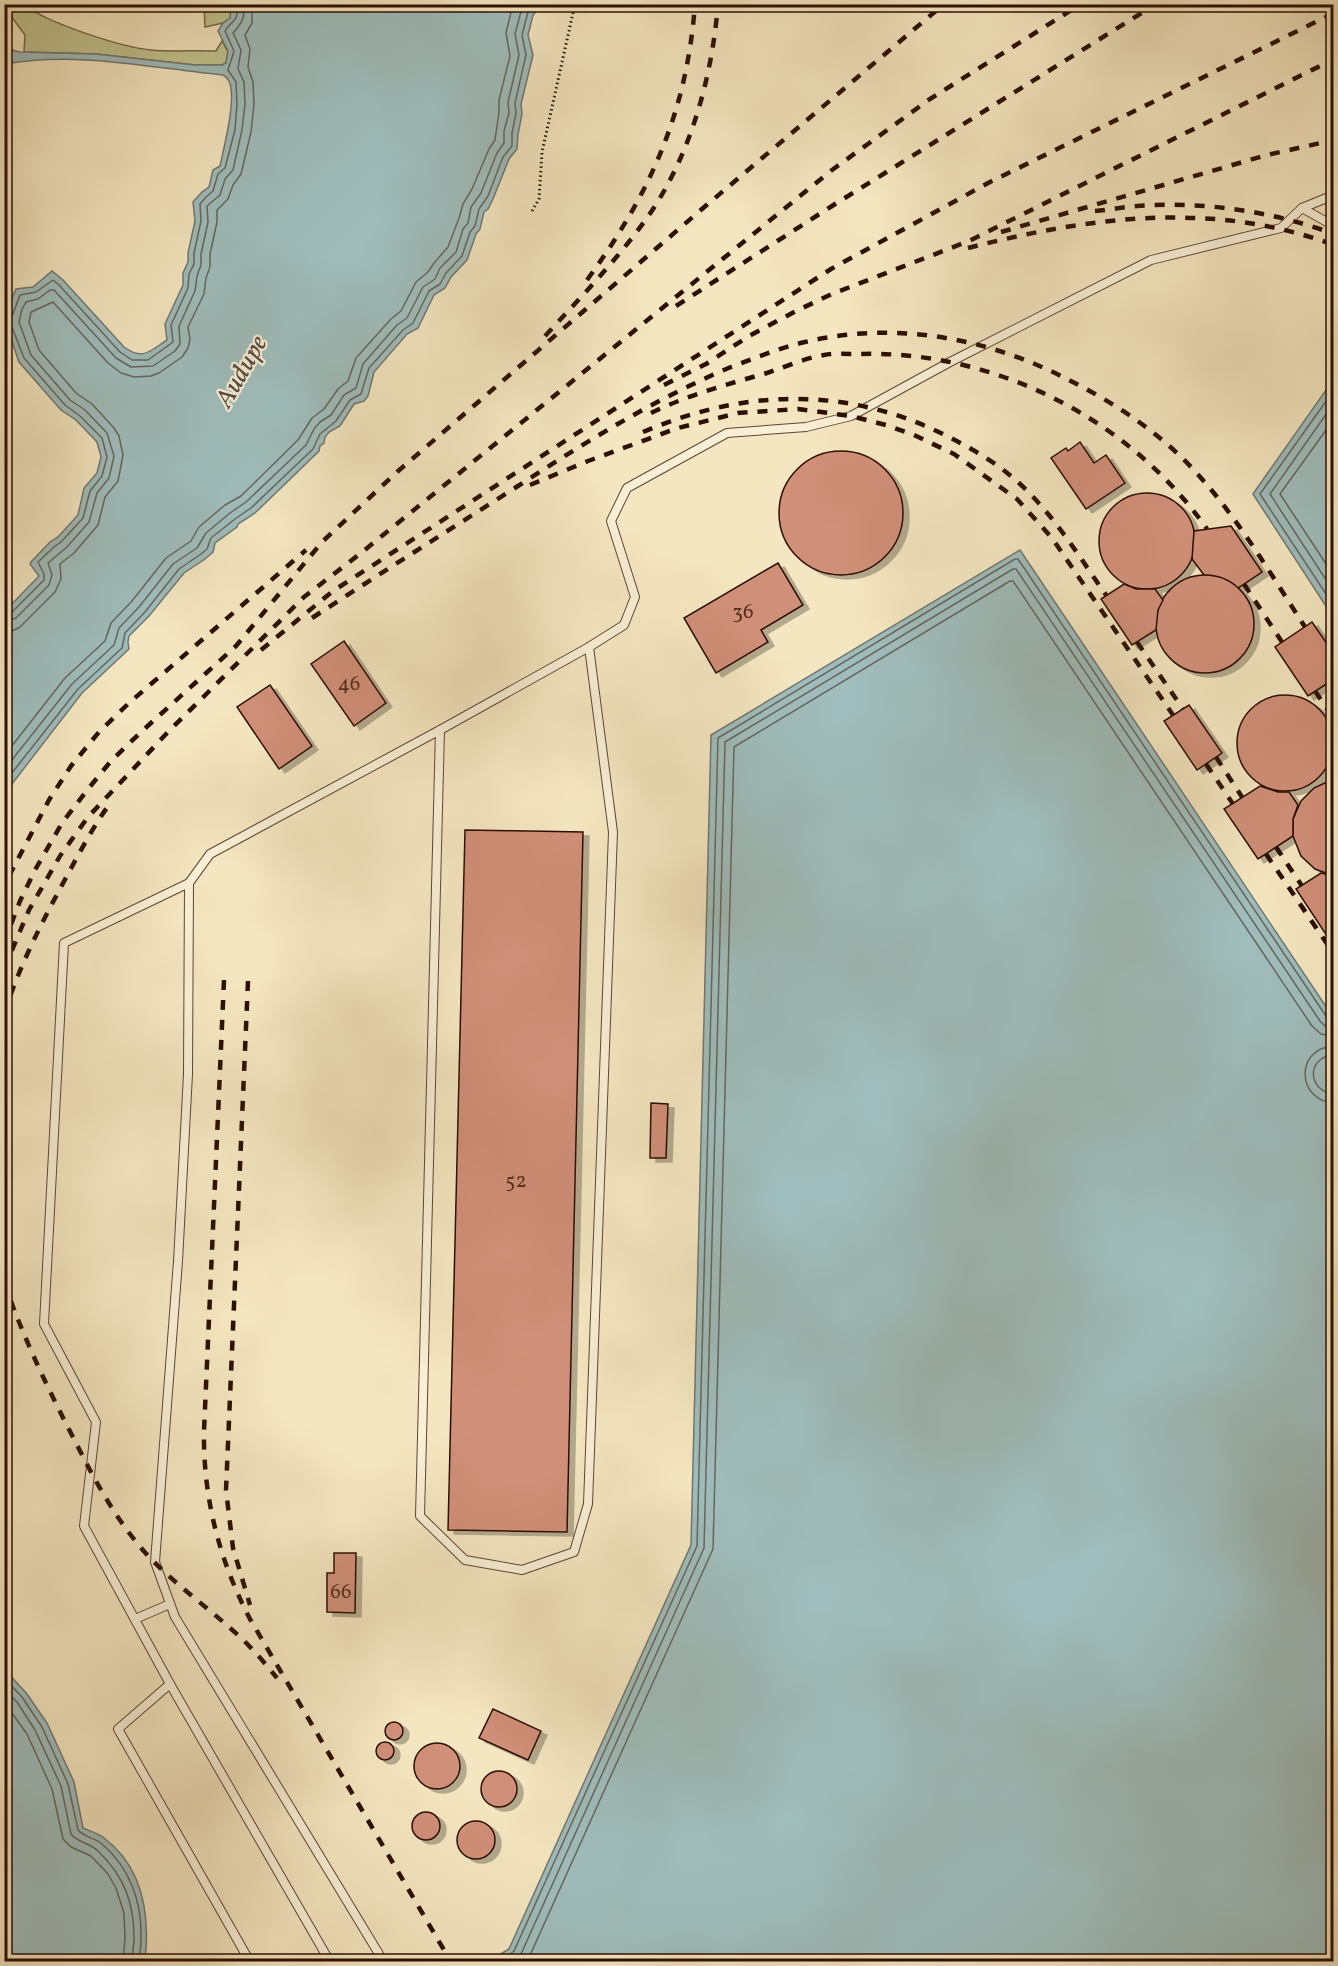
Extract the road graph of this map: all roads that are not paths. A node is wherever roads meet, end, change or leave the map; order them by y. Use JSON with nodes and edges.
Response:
{"nodes":[{"id":1,"x":1334,"y":195,"type":"edge"},
{"id":2,"x":1302,"y":208,"type":"junction"},
{"id":3,"x":1334,"y":226,"type":"edge"},
{"id":4,"x":589,"y":647,"type":"junction"},
{"id":5,"x":440,"y":730,"type":"junction"},
{"id":6,"x":189,"y":883,"type":"junction"},
{"id":7,"x":170,"y":1604,"type":"junction"},
{"id":8,"x":135,"y":1619,"type":"junction"},
{"id":9,"x":170,"y":1684,"type":"junction"},
{"id":10,"x":250,"y":1962,"type":"edge"},
{"id":11,"x":330,"y":1962,"type":"edge"},
{"id":12,"x":375,"y":1962,"type":"edge"}],
"edges":[{"from":1,"to":2,"type":"lane"},
{"from":2,"to":3,"type":"lane"},
{"from":2,"to":4,"type":"lane"},
{"from":4,"to":5,"type":"lane"},
{"from":4,"to":5,"type":"lane"},
{"from":5,"to":6,"type":"lane"},
{"from":6,"to":7,"type":"lane"},
{"from":6,"to":8,"type":"lane"},
{"from":7,"to":8,"type":"lane"},
{"from":7,"to":12,"type":"lane"},
{"from":8,"to":9,"type":"lane"},
{"from":9,"to":10,"type":"lane"},
{"from":9,"to":11,"type":"lane"}]}
